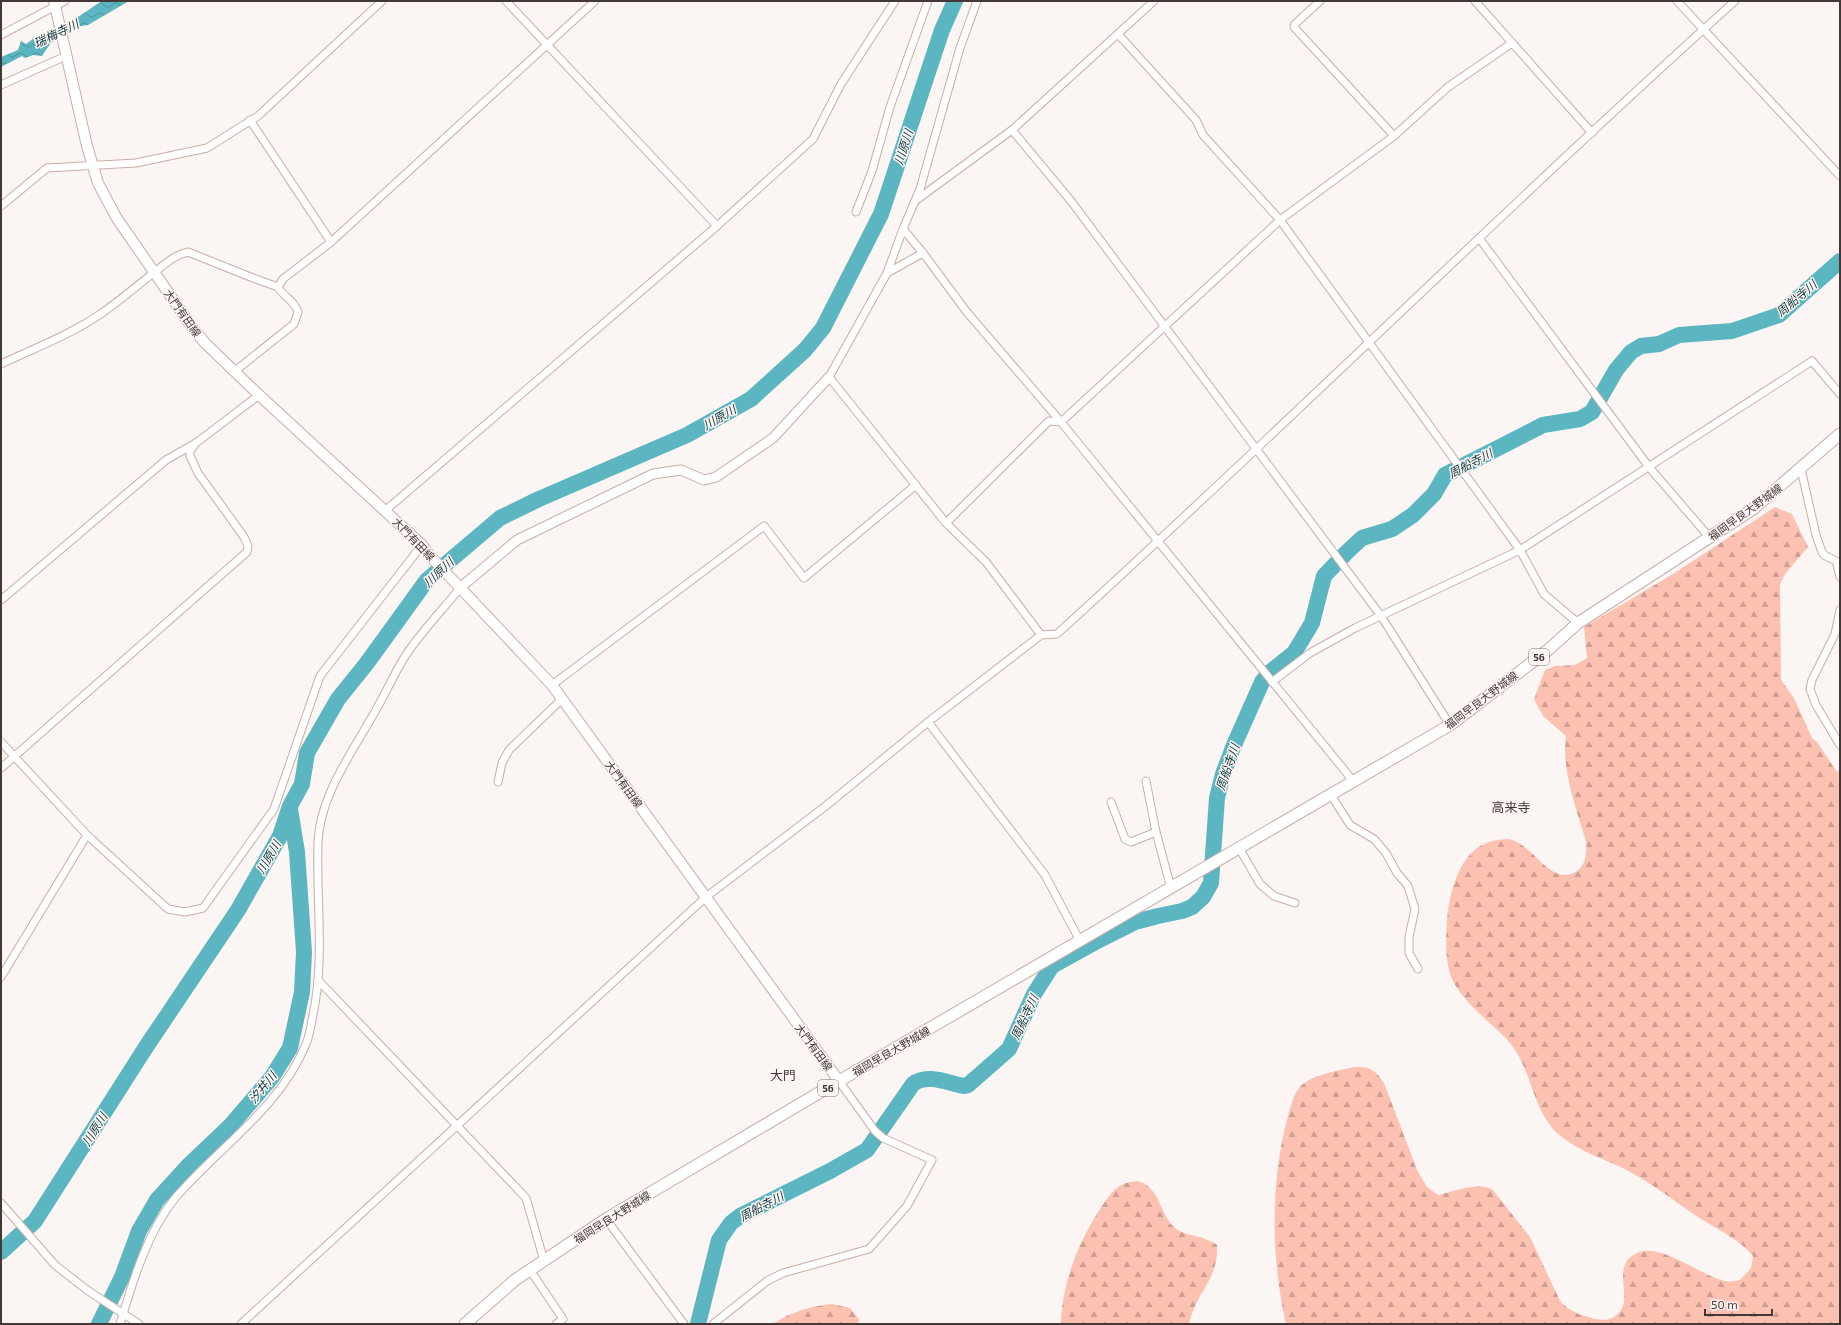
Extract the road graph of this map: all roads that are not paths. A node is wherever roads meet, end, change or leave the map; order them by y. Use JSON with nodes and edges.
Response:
{"nodes":[{"id":1,"x":65,"y":1,"type":"edge"},
{"id":2,"x":382,"y":1,"type":"edge"},
{"id":3,"x":506,"y":1,"type":"edge"},
{"id":4,"x":595,"y":1,"type":"edge"},
{"id":5,"x":895,"y":1,"type":"edge"},
{"id":6,"x":928,"y":1,"type":"edge"},
{"id":7,"x":977,"y":1,"type":"edge"},
{"id":8,"x":1154,"y":1,"type":"edge"},
{"id":9,"x":1320,"y":1,"type":"edge"},
{"id":10,"x":1475,"y":1,"type":"edge"},
{"id":11,"x":1677,"y":1,"type":"edge"},
{"id":12,"x":1736,"y":1,"type":"edge"},
{"id":13,"x":56,"y":8,"type":"edge"},
{"id":14,"x":1703,"y":30,"type":"junction"},
{"id":15,"x":1118,"y":34,"type":"junction"},
{"id":16,"x":1,"y":35,"type":"edge"},
{"id":17,"x":1512,"y":43,"type":"junction"},
{"id":18,"x":547,"y":45,"type":"junction"},
{"id":19,"x":66,"y":53,"type":"junction"},
{"id":20,"x":1,"y":85,"type":"edge"},
{"id":21,"x":250,"y":120,"type":"junction"},
{"id":22,"x":1012,"y":130,"type":"junction"},
{"id":23,"x":1592,"y":133,"type":"junction"},
{"id":24,"x":1394,"y":136,"type":"junction"},
{"id":25,"x":93,"y":166,"type":"junction"},
{"id":26,"x":1840,"y":176,"type":"edge"},
{"id":27,"x":915,"y":201,"type":"junction"},
{"id":28,"x":1,"y":206,"type":"edge"},
{"id":29,"x":856,"y":212,"type":"dead end"},
{"id":30,"x":1280,"y":220,"type":"junction"},
{"id":31,"x":717,"y":226,"type":"junction"},
{"id":32,"x":903,"y":229,"type":"junction"},
{"id":33,"x":1479,"y":238,"type":"junction"},
{"id":34,"x":331,"y":242,"type":"junction"},
{"id":35,"x":923,"y":253,"type":"junction"},
{"id":36,"x":155,"y":272,"type":"junction"},
{"id":37,"x":887,"y":273,"type":"junction"},
{"id":38,"x":278,"y":287,"type":"junction"},
{"id":39,"x":1164,"y":327,"type":"junction"},
{"id":40,"x":1369,"y":342,"type":"junction"},
{"id":41,"x":1,"y":364,"type":"edge"},
{"id":42,"x":236,"y":371,"type":"junction"},
{"id":43,"x":829,"y":377,"type":"junction"},
{"id":44,"x":259,"y":394,"type":"junction"},
{"id":45,"x":1840,"y":394,"type":"edge"},
{"id":46,"x":1061,"y":422,"type":"junction"},
{"id":47,"x":1840,"y":434,"type":"edge"},
{"id":48,"x":196,"y":443,"type":"junction"},
{"id":49,"x":1257,"y":449,"type":"junction"},
{"id":50,"x":1649,"y":466,"type":"junction"},
{"id":51,"x":1801,"y":469,"type":"junction"},
{"id":52,"x":916,"y":485,"type":"junction"},
{"id":53,"x":386,"y":510,"type":"junction"},
{"id":54,"x":946,"y":523,"type":"junction"},
{"id":55,"x":1710,"y":538,"type":"junction"},
{"id":56,"x":1159,"y":542,"type":"junction"},
{"id":57,"x":422,"y":545,"type":"junction"},
{"id":58,"x":1520,"y":550,"type":"junction"},
{"id":59,"x":1840,"y":577,"type":"edge"},
{"id":60,"x":461,"y":587,"type":"junction"},
{"id":61,"x":1,"y":600,"type":"edge"},
{"id":62,"x":1840,"y":610,"type":"edge"},
{"id":63,"x":1381,"y":616,"type":"junction"},
{"id":64,"x":1578,"y":623,"type":"junction"},
{"id":65,"x":1041,"y":636,"type":"junction"},
{"id":66,"x":1272,"y":682,"type":"junction"},
{"id":67,"x":552,"y":685,"type":"junction"},
{"id":68,"x":562,"y":699,"type":"junction"},
{"id":69,"x":928,"y":722,"type":"junction"},
{"id":70,"x":1450,"y":725,"type":"junction"},
{"id":71,"x":1,"y":742,"type":"edge"},
{"id":72,"x":1840,"y":745,"type":"edge"},
{"id":73,"x":13,"y":757,"type":"junction"},
{"id":74,"x":1,"y":768,"type":"edge"},
{"id":75,"x":1146,"y":781,"type":"dead end"},
{"id":76,"x":498,"y":782,"type":"dead end"},
{"id":77,"x":1354,"y":782,"type":"junction"},
{"id":78,"x":1331,"y":795,"type":"junction"},
{"id":79,"x":1111,"y":802,"type":"dead end"},
{"id":80,"x":1156,"y":832,"type":"junction"},
{"id":81,"x":87,"y":835,"type":"junction"},
{"id":82,"x":1239,"y":848,"type":"junction"},
{"id":83,"x":1171,"y":888,"type":"junction"},
{"id":84,"x":706,"y":897,"type":"junction"},
{"id":85,"x":1295,"y":903,"type":"dead end"},
{"id":86,"x":1080,"y":941,"type":"junction"},
{"id":87,"x":1418,"y":969,"type":"dead end"},
{"id":88,"x":1,"y":977,"type":"edge"},
{"id":89,"x":318,"y":980,"type":"junction"},
{"id":90,"x":839,"y":1081,"type":"junction"},
{"id":91,"x":457,"y":1125,"type":"junction"},
{"id":92,"x":1,"y":1203,"type":"edge"},
{"id":93,"x":606,"y":1219,"type":"junction"},
{"id":94,"x":544,"y":1261,"type":"junction"},
{"id":95,"x":530,"y":1270,"type":"junction"},
{"id":96,"x":124,"y":1313,"type":"junction"},
{"id":97,"x":471,"y":1322,"type":"edge"},
{"id":98,"x":120,"y":1324,"type":"edge"},
{"id":99,"x":139,"y":1324,"type":"edge"},
{"id":100,"x":241,"y":1324,"type":"edge"},
{"id":101,"x":556,"y":1324,"type":"edge"},
{"id":102,"x":684,"y":1324,"type":"edge"},
{"id":103,"x":713,"y":1324,"type":"edge"}],
"edges":[{"from":1,"to":13,"type":"street"},
{"from":2,"to":21,"type":"street"},
{"from":3,"to":18,"type":"street"},
{"from":4,"to":18,"type":"street"},
{"from":5,"to":31,"type":"street"},
{"from":6,"to":29,"type":"street"},
{"from":7,"to":27,"type":"street"},
{"from":8,"to":15,"type":"street"},
{"from":9,"to":24,"type":"street"},
{"from":10,"to":17,"type":"street"},
{"from":11,"to":14,"type":"street"},
{"from":12,"to":14,"type":"street"},
{"from":13,"to":16,"type":"street"},
{"from":13,"to":19,"type":"main road","name":"大門有田線"},
{"from":14,"to":23,"type":"street"},
{"from":14,"to":26,"type":"street"},
{"from":15,"to":22,"type":"street"},
{"from":15,"to":30,"type":"street"},
{"from":17,"to":23,"type":"street"},
{"from":17,"to":24,"type":"street"},
{"from":18,"to":31,"type":"street"},
{"from":18,"to":34,"type":"street"},
{"from":19,"to":20,"type":"street"},
{"from":19,"to":25,"type":"main road","name":"大門有田線"},
{"from":21,"to":25,"type":"street"},
{"from":21,"to":34,"type":"street"},
{"from":22,"to":27,"type":"street"},
{"from":22,"to":39,"type":"street"},
{"from":23,"to":33,"type":"street"},
{"from":24,"to":30,"type":"street"},
{"from":25,"to":28,"type":"street"},
{"from":25,"to":36,"type":"main road","name":"大門有田線"},
{"from":27,"to":32,"type":"street"},
{"from":30,"to":39,"type":"street"},
{"from":30,"to":40,"type":"street"},
{"from":31,"to":53,"type":"street"},
{"from":32,"to":35,"type":"street"},
{"from":32,"to":37,"type":"street"},
{"from":33,"to":40,"type":"street"},
{"from":33,"to":50,"type":"street"},
{"from":34,"to":38,"type":"street"},
{"from":35,"to":37,"type":"street"},
{"from":35,"to":46,"type":"street"},
{"from":36,"to":38,"type":"street"},
{"from":36,"to":41,"type":"street"},
{"from":36,"to":42,"type":"main road","name":"大門有田線"},
{"from":37,"to":43,"type":"street"},
{"from":38,"to":42,"type":"street"},
{"from":39,"to":46,"type":"street"},
{"from":39,"to":49,"type":"street"},
{"from":40,"to":49,"type":"street"},
{"from":40,"to":58,"type":"street"},
{"from":42,"to":44,"type":"main road","name":"大門有田線"},
{"from":43,"to":52,"type":"street"},
{"from":43,"to":60,"type":"street"},
{"from":44,"to":48,"type":"street"},
{"from":44,"to":53,"type":"main road","name":"大門有田線"},
{"from":45,"to":50,"type":"street"},
{"from":46,"to":54,"type":"street"},
{"from":46,"to":56,"type":"street"},
{"from":47,"to":51,"type":"main road","name":"福岡早良大野城線","number":"56"},
{"from":48,"to":61,"type":"street"},
{"from":48,"to":73,"type":"street"},
{"from":49,"to":56,"type":"street"},
{"from":49,"to":63,"type":"street"},
{"from":50,"to":55,"type":"street"},
{"from":50,"to":58,"type":"street"},
{"from":51,"to":55,"type":"main road","name":"福岡早良大野城線","number":"56"},
{"from":51,"to":59,"type":"street"},
{"from":52,"to":54,"type":"street"},
{"from":52,"to":67,"type":"street"},
{"from":53,"to":57,"type":"main road","name":"大門有田線"},
{"from":54,"to":65,"type":"street"},
{"from":55,"to":64,"type":"main road","name":"福岡早良大野城線","number":"56"},
{"from":56,"to":65,"type":"street"},
{"from":56,"to":66,"type":"street"},
{"from":57,"to":60,"type":"main road","name":"大門有田線"},
{"from":57,"to":81,"type":"street"},
{"from":58,"to":63,"type":"street"},
{"from":58,"to":64,"type":"street"},
{"from":60,"to":67,"type":"main road","name":"大門有田線"},
{"from":60,"to":89,"type":"street"},
{"from":62,"to":72,"type":"street"},
{"from":63,"to":66,"type":"street"},
{"from":63,"to":70,"type":"street"},
{"from":64,"to":70,"type":"main road","name":"福岡早良大野城線","number":"56"},
{"from":65,"to":69,"type":"street"},
{"from":66,"to":77,"type":"street"},
{"from":67,"to":68,"type":"main road","name":"大門有田線"},
{"from":68,"to":76,"type":"street"},
{"from":68,"to":84,"type":"main road","name":"大門有田線"},
{"from":69,"to":84,"type":"street"},
{"from":69,"to":86,"type":"street"},
{"from":70,"to":77,"type":"main road","name":"福岡早良大野城線","number":"56"},
{"from":71,"to":73,"type":"street"},
{"from":73,"to":74,"type":"street"},
{"from":73,"to":81,"type":"street"},
{"from":75,"to":80,"type":"street"},
{"from":77,"to":78,"type":"main road","name":"福岡早良大野城線","number":"56"},
{"from":78,"to":82,"type":"main road","name":"福岡早良大野城線","number":"56"},
{"from":78,"to":87,"type":"street"},
{"from":79,"to":80,"type":"street"},
{"from":80,"to":83,"type":"street"},
{"from":81,"to":88,"type":"street"},
{"from":82,"to":83,"type":"main road","name":"福岡早良大野城線","number":"56"},
{"from":82,"to":85,"type":"street"},
{"from":83,"to":86,"type":"main road","name":"福岡早良大野城線","number":"56"},
{"from":84,"to":90,"type":"main road","name":"大門有田線"},
{"from":84,"to":91,"type":"street"},
{"from":86,"to":90,"type":"main road","name":"福岡早良大野城線","number":"56"},
{"from":89,"to":91,"type":"street"},
{"from":89,"to":96,"type":"street"},
{"from":90,"to":93,"type":"main road","name":"福岡早良大野城線","number":"56"},
{"from":90,"to":103,"type":"street"},
{"from":91,"to":94,"type":"street"},
{"from":91,"to":100,"type":"street"},
{"from":92,"to":96,"type":"street"},
{"from":93,"to":94,"type":"main road","name":"福岡早良大野城線","number":"56"},
{"from":93,"to":102,"type":"street"},
{"from":94,"to":95,"type":"main road","name":"福岡早良大野城線","number":"56"},
{"from":95,"to":97,"type":"main road","name":"福岡早良大野城線","number":"56"},
{"from":95,"to":101,"type":"street"},
{"from":96,"to":98,"type":"street"},
{"from":96,"to":99,"type":"street"}]}
